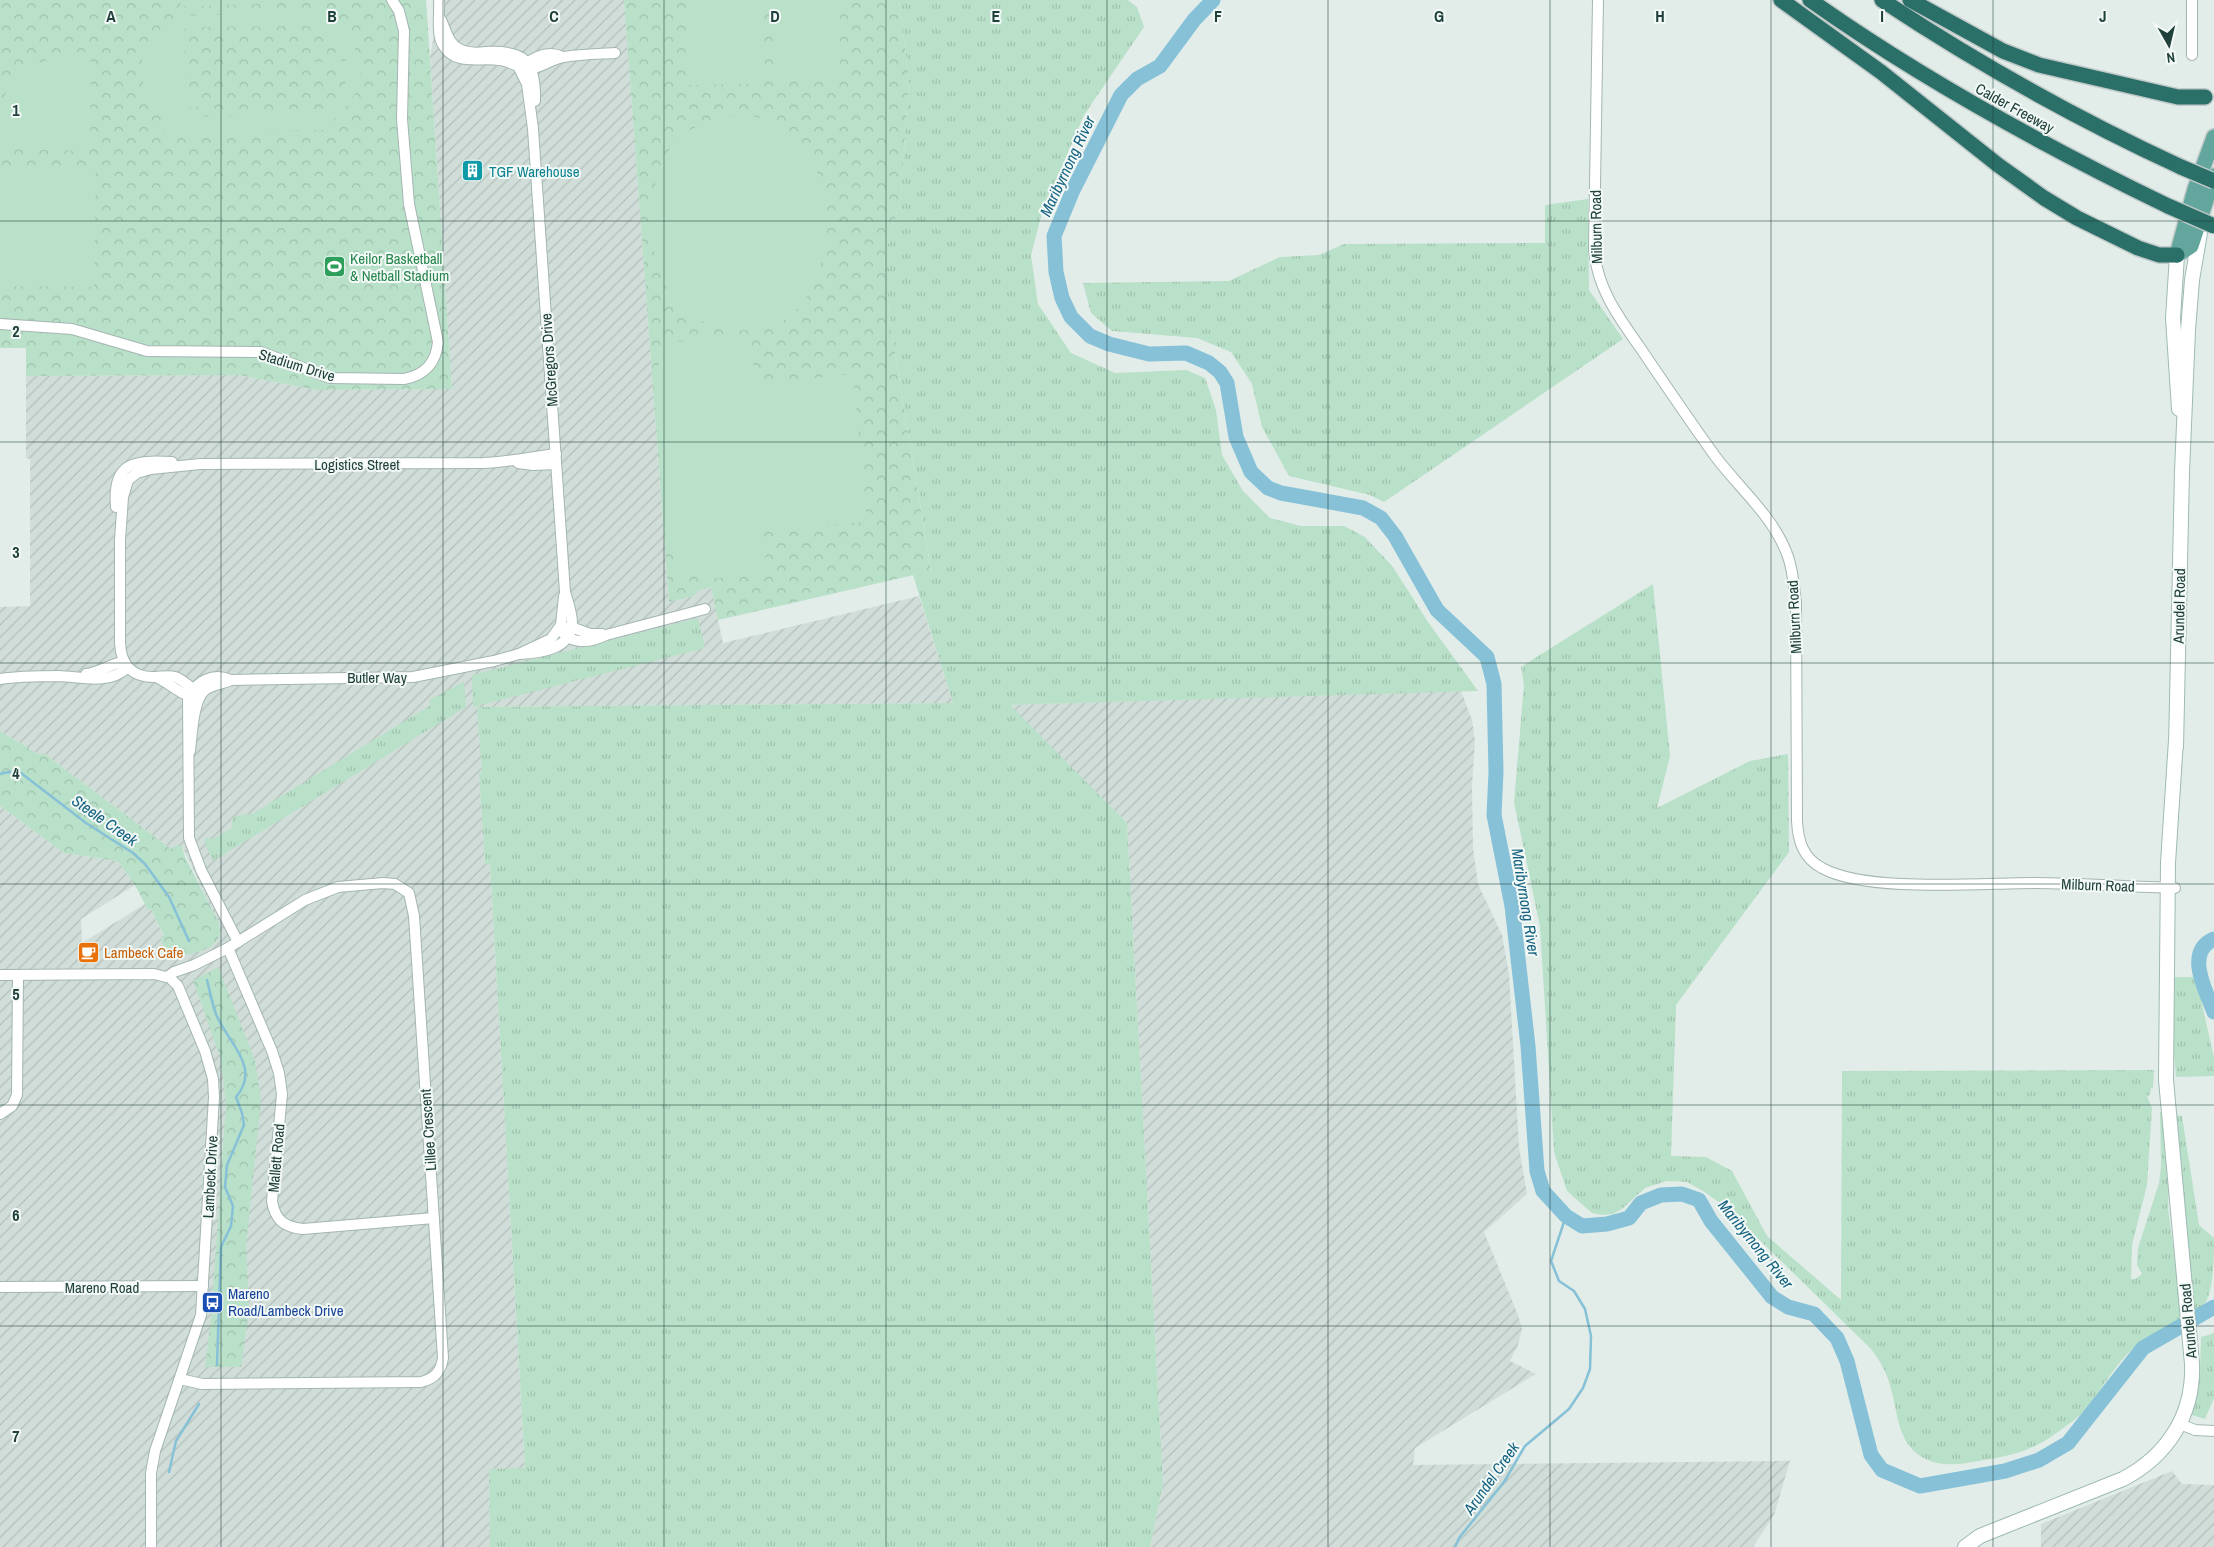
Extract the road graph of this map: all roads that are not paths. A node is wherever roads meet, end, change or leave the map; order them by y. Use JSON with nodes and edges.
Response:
{"nodes":[{"id":1,"x":392,"y":0,"type":"edge"},
{"id":2,"x":438,"y":0,"type":"edge"},
{"id":3,"x":1598,"y":0,"type":"edge"},
{"id":4,"x":1781,"y":0,"type":"edge"},
{"id":5,"x":1810,"y":0,"type":"edge"},
{"id":6,"x":1882,"y":0,"type":"edge"},
{"id":7,"x":1910,"y":0,"type":"edge"},
{"id":8,"x":2192,"y":0,"type":"edge"},
{"id":9,"x":440,"y":19,"type":"junction"},
{"id":10,"x":615,"y":54,"type":"dead end"},
{"id":11,"x":2192,"y":55,"type":"dead end"},
{"id":12,"x":530,"y":65,"type":"junction"},
{"id":13,"x":519,"y":68,"type":"junction"},
{"id":14,"x":2210,"y":96,"type":"edge"},
{"id":15,"x":533,"y":129,"type":"junction"},
{"id":16,"x":2214,"y":137,"type":"edge"},
{"id":17,"x":2214,"y":176,"type":"edge"},
{"id":18,"x":2214,"y":181,"type":"edge"},
{"id":19,"x":2214,"y":226,"type":"edge"},
{"id":20,"x":2177,"y":254,"type":"junction"},
{"id":21,"x":0,"y":324,"type":"edge"},
{"id":22,"x":556,"y":459,"type":"junction"},
{"id":23,"x":2182,"y":472,"type":"junction"},
{"id":24,"x":565,"y":592,"type":"junction"},
{"id":25,"x":705,"y":609,"type":"dead end"},
{"id":26,"x":559,"y":629,"type":"junction"},
{"id":27,"x":569,"y":632,"type":"junction"},
{"id":28,"x":519,"y":654,"type":"junction"},
{"id":29,"x":126,"y":665,"type":"junction"},
{"id":30,"x":0,"y":679,"type":"edge"},
{"id":31,"x":194,"y":694,"type":"junction"},
{"id":32,"x":2172,"y":888,"type":"junction"},
{"id":33,"x":238,"y":942,"type":"junction"},
{"id":34,"x":228,"y":948,"type":"junction"},
{"id":35,"x":0,"y":975,"type":"edge"},
{"id":36,"x":18,"y":975,"type":"junction"},
{"id":37,"x":166,"y":977,"type":"junction"},
{"id":38,"x":0,"y":1114,"type":"edge"},
{"id":39,"x":434,"y":1218,"type":"junction"},
{"id":40,"x":203,"y":1286,"type":"junction"},
{"id":41,"x":0,"y":1287,"type":"edge"},
{"id":42,"x":180,"y":1379,"type":"junction"},
{"id":43,"x":2180,"y":1424,"type":"junction"},
{"id":44,"x":2214,"y":1431,"type":"edge"},
{"id":45,"x":151,"y":1547,"type":"edge"},
{"id":46,"x":1964,"y":1547,"type":"edge"}],
"edges":[{"from":1,"to":21,"type":"street","name":"Stadium Drive"},
{"from":2,"to":9,"type":"street"},
{"from":3,"to":32,"type":"street","name":"Milburn Road"},
{"from":4,"to":20,"type":"highway"},
{"from":5,"to":19,"type":"highway","name":"Calder Freeway","bridge":true},
{"from":6,"to":18,"type":"highway","name":"Calder Freeway","bridge":true},
{"from":7,"to":14,"type":"highway"},
{"from":8,"to":11,"type":"street"},
{"from":9,"to":12,"type":"street"},
{"from":9,"to":13,"type":"street"},
{"from":10,"to":12,"type":"street"},
{"from":12,"to":13,"type":"street"},
{"from":12,"to":15,"type":"street","name":"McGregors Drive"},
{"from":13,"to":15,"type":"street","name":"McGregors Drive"},
{"from":15,"to":22,"type":"street","name":"McGregors Drive"},
{"from":16,"to":20,"type":"main road"},
{"from":17,"to":20,"type":"main road"},
{"from":18,"to":23,"type":"street","name":"Arundel Road"},
{"from":20,"to":23,"type":"street","name":"Arundel Road"},
{"from":22,"to":24,"type":"street","name":"McGregors Drive"},
{"from":22,"to":29,"type":"street","name":"Logistics Street"},
{"from":23,"to":32,"type":"street","name":"Arundel Road"},
{"from":24,"to":26,"type":"street","name":"McGregors Drive"},
{"from":24,"to":27,"type":"street","name":"McGregors Drive"},
{"from":25,"to":27,"type":"street"},
{"from":26,"to":27,"type":"street"},
{"from":26,"to":28,"type":"street","name":"Butler Way"},
{"from":27,"to":28,"type":"street","name":"Butler Way"},
{"from":28,"to":31,"type":"street","name":"Butler Way"},
{"from":29,"to":30,"type":"street"},
{"from":29,"to":31,"type":"street"},
{"from":31,"to":33,"type":"street"},
{"from":32,"to":43,"type":"street","name":"Arundel Road"},
{"from":33,"to":34,"type":"street","name":"Lillee Crescent"},
{"from":33,"to":39,"type":"street","name":"Lillee Crescent"},
{"from":34,"to":37,"type":"street","name":"Lillee Crescent"},
{"from":34,"to":39,"type":"street","name":"Mallett Road"},
{"from":35,"to":36,"type":"street"},
{"from":36,"to":37,"type":"street"},
{"from":36,"to":38,"type":"street"},
{"from":37,"to":40,"type":"street","name":"Lambeck Drive"},
{"from":39,"to":42,"type":"street","name":"Lillee Crescent"},
{"from":40,"to":41,"type":"street","name":"Mareno Road"},
{"from":40,"to":42,"type":"street","name":"Lambeck Drive"},
{"from":42,"to":45,"type":"street","name":"Lambeck Drive"},
{"from":43,"to":44,"type":"street"},
{"from":43,"to":46,"type":"street","name":"Arundel Road"}]}
